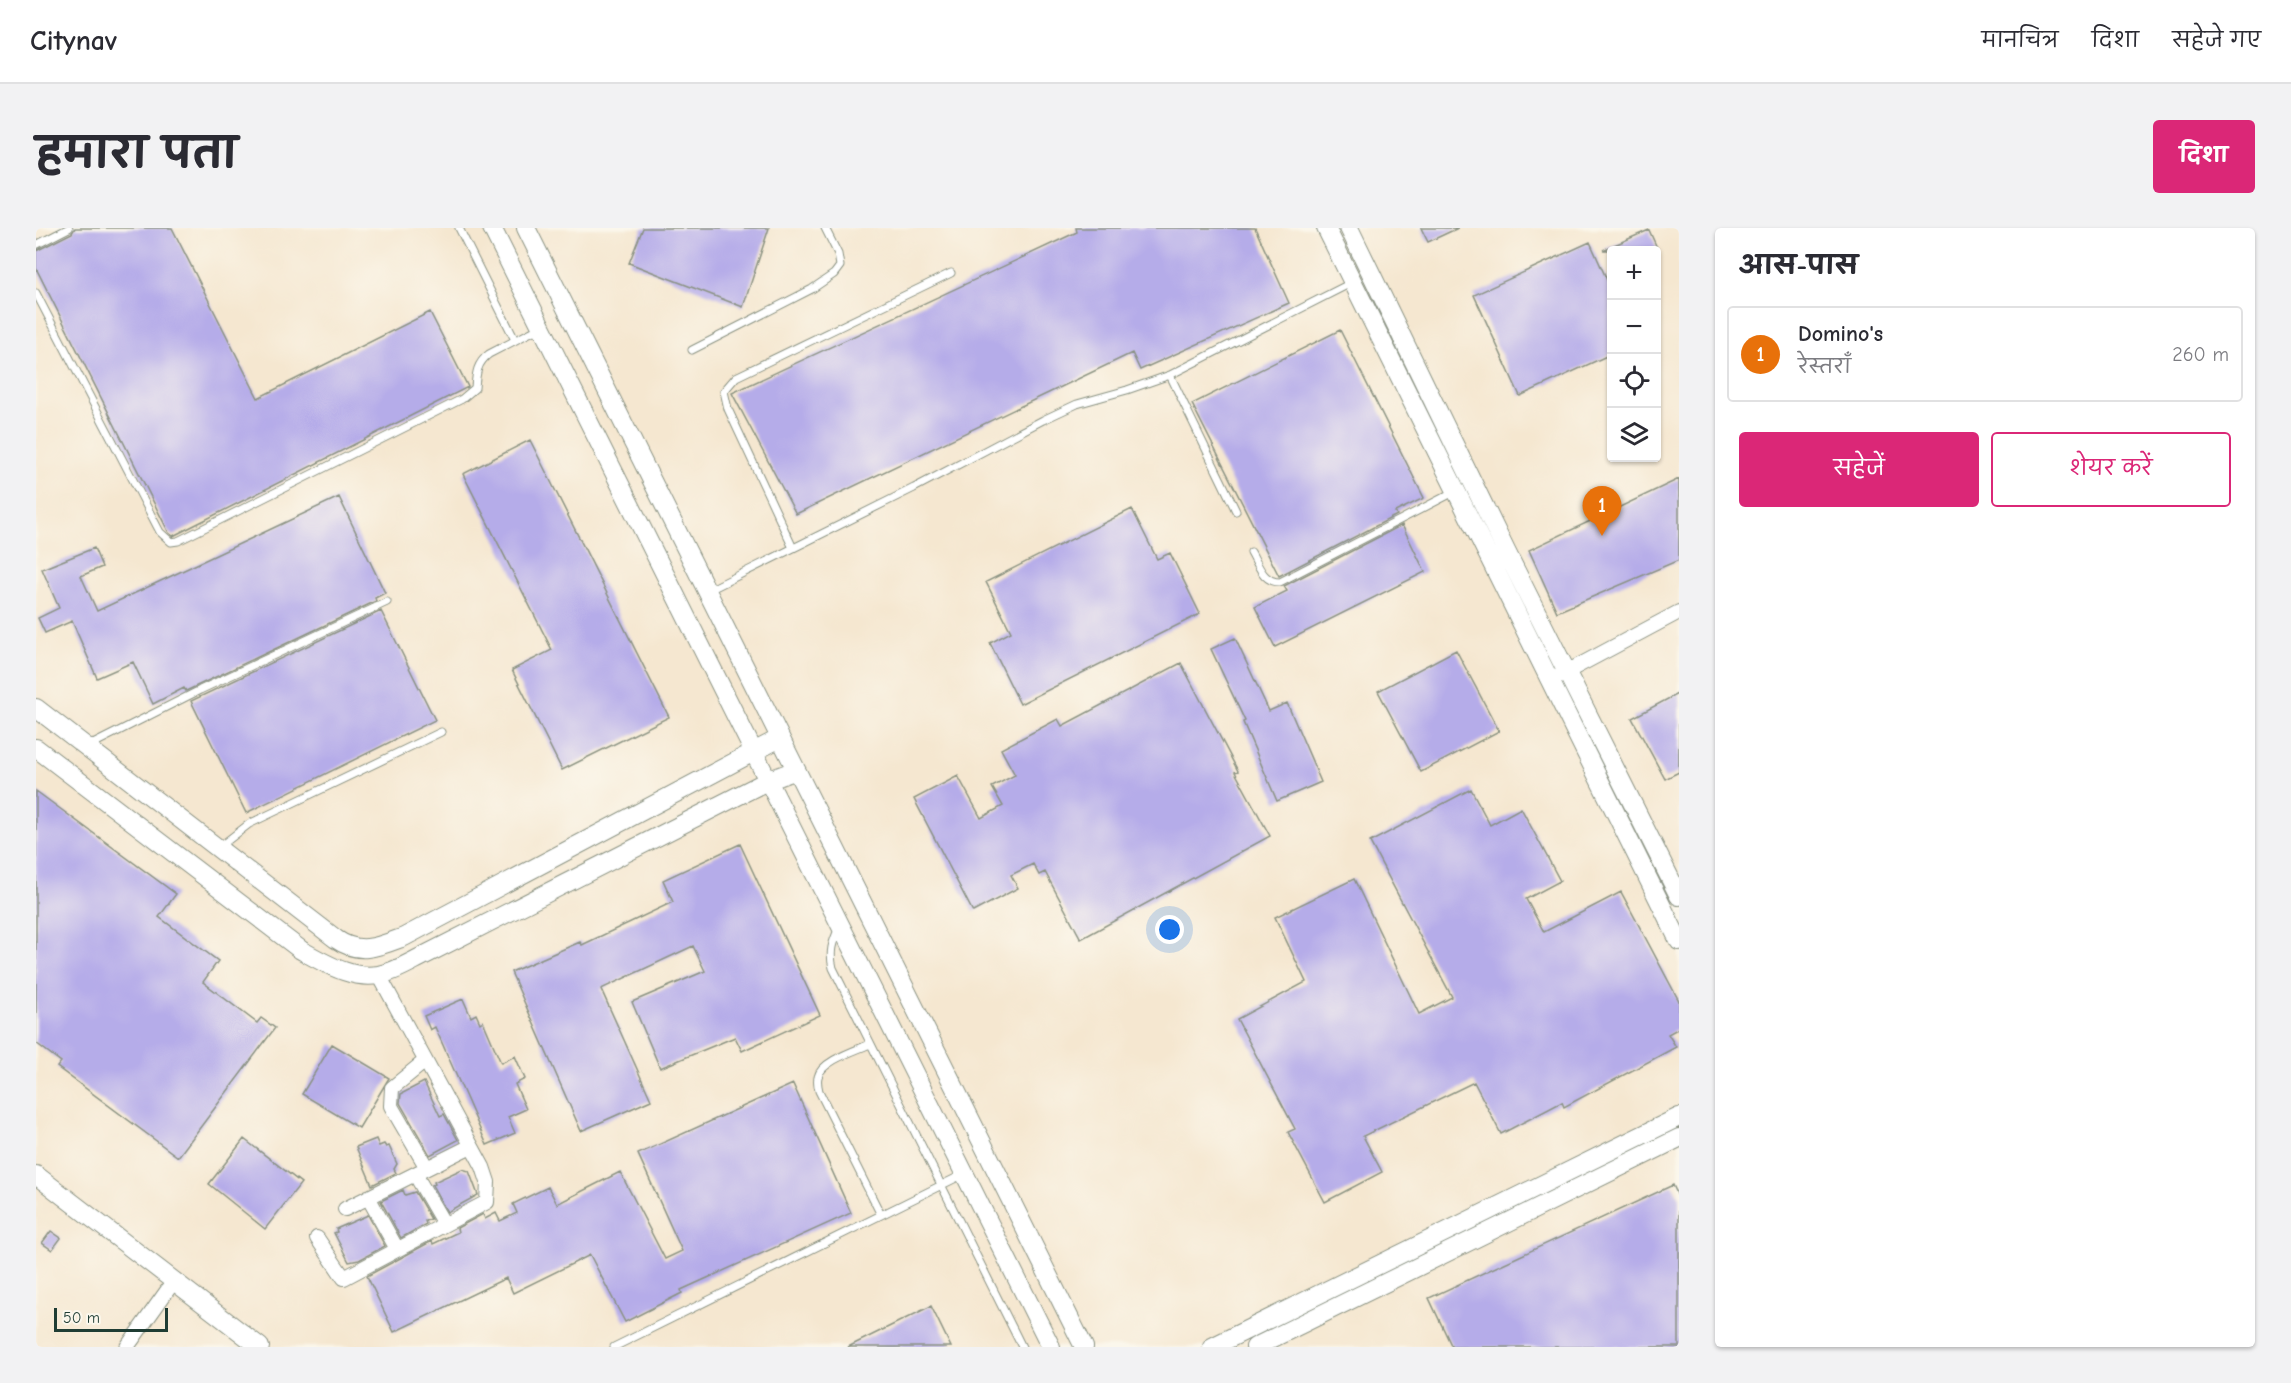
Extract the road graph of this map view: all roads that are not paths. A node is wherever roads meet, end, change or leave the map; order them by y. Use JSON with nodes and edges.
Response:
{"nodes":[{"id":1,"x":69,"y":228,"type":"edge"},
{"id":2,"x":459,"y":228,"type":"edge"},
{"id":3,"x":492,"y":228,"type":"edge"},
{"id":4,"x":526,"y":228,"type":"edge"},
{"id":5,"x":825,"y":228,"type":"edge"},
{"id":6,"x":1326,"y":228,"type":"edge"},
{"id":7,"x":1349,"y":228,"type":"edge"},
{"id":8,"x":36,"y":244,"type":"edge"},
{"id":9,"x":951,"y":273,"type":"dead end"},
{"id":10,"x":1354,"y":282,"type":"junction"},
{"id":11,"x":36,"y":293,"type":"edge"},
{"id":12,"x":541,"y":327,"type":"junction"},
{"id":13,"x":515,"y":340,"type":"junction"},
{"id":14,"x":692,"y":350,"type":"dead end"},
{"id":15,"x":1170,"y":375,"type":"junction"},
{"id":16,"x":1457,"y":491,"type":"junction"},
{"id":17,"x":1236,"y":511,"type":"dead end"},
{"id":18,"x":793,"y":548,"type":"junction"},
{"id":19,"x":1251,"y":552,"type":"dead end"},
{"id":20,"x":707,"y":591,"type":"junction"},
{"id":21,"x":387,"y":602,"type":"dead end"},
{"id":22,"x":1679,"y":612,"type":"edge"},
{"id":23,"x":1558,"y":676,"type":"junction"},
{"id":24,"x":36,"y":708,"type":"edge"},
{"id":25,"x":441,"y":732,"type":"dead end"},
{"id":26,"x":780,"y":738,"type":"junction"},
{"id":27,"x":87,"y":747,"type":"junction"},
{"id":28,"x":36,"y":748,"type":"edge"},
{"id":29,"x":754,"y":752,"type":"junction"},
{"id":30,"x":796,"y":770,"type":"junction"},
{"id":31,"x":768,"y":781,"type":"junction"},
{"id":32,"x":218,"y":848,"type":"junction"},
{"id":33,"x":1679,"y":896,"type":"edge"},
{"id":34,"x":840,"y":926,"type":"junction"},
{"id":35,"x":1679,"y":941,"type":"edge"},
{"id":36,"x":363,"y":949,"type":"junction"},
{"id":37,"x":373,"y":975,"type":"junction"},
{"id":38,"x":870,"y":1044,"type":"junction"},
{"id":39,"x":425,"y":1061,"type":"junction"},
{"id":40,"x":1679,"y":1117,"type":"edge"},
{"id":41,"x":1679,"y":1138,"type":"edge"},
{"id":42,"x":471,"y":1146,"type":"junction"},
{"id":43,"x":421,"y":1171,"type":"junction"},
{"id":44,"x":964,"y":1174,"type":"junction"},
{"id":45,"x":36,"y":1175,"type":"edge"},
{"id":46,"x":942,"y":1185,"type":"junction"},
{"id":47,"x":368,"y":1197,"type":"junction"},
{"id":48,"x":345,"y":1209,"type":"dead end"},
{"id":49,"x":881,"y":1215,"type":"junction"},
{"id":50,"x":444,"y":1224,"type":"junction"},
{"id":51,"x":317,"y":1238,"type":"dead end"},
{"id":52,"x":397,"y":1249,"type":"junction"},
{"id":53,"x":174,"y":1281,"type":"junction"},
{"id":54,"x":127,"y":1347,"type":"edge"},
{"id":55,"x":260,"y":1347,"type":"edge"},
{"id":56,"x":614,"y":1347,"type":"edge"},
{"id":57,"x":1022,"y":1347,"type":"edge"},
{"id":58,"x":1051,"y":1347,"type":"edge"},
{"id":59,"x":1084,"y":1347,"type":"edge"},
{"id":60,"x":1212,"y":1347,"type":"edge"},
{"id":61,"x":1256,"y":1347,"type":"edge"}],
"edges":[{"from":1,"to":8,"type":"lane"},
{"from":2,"to":13,"type":"lane"},
{"from":3,"to":12,"type":"street"},
{"from":4,"to":20,"type":"street"},
{"from":5,"to":14,"type":"lane"},
{"from":6,"to":10,"type":"street"},
{"from":7,"to":23,"type":"street"},
{"from":9,"to":18,"type":"lane"},
{"from":10,"to":15,"type":"lane"},
{"from":10,"to":16,"type":"street"},
{"from":11,"to":13,"type":"lane"},
{"from":12,"to":13,"type":"lane"},
{"from":12,"to":29,"type":"street"},
{"from":15,"to":17,"type":"lane"},
{"from":15,"to":18,"type":"lane"},
{"from":16,"to":19,"type":"lane"},
{"from":16,"to":23,"type":"street"},
{"from":18,"to":20,"type":"lane"},
{"from":20,"to":26,"type":"street"},
{"from":21,"to":27,"type":"lane"},
{"from":22,"to":23,"type":"street"},
{"from":23,"to":33,"type":"street"},
{"from":23,"to":35,"type":"street"},
{"from":24,"to":27,"type":"street"},
{"from":25,"to":32,"type":"lane"},
{"from":26,"to":29,"type":"street"},
{"from":26,"to":30,"type":"street"},
{"from":27,"to":32,"type":"street"},
{"from":28,"to":37,"type":"street"},
{"from":29,"to":31,"type":"street"},
{"from":29,"to":36,"type":"street"},
{"from":30,"to":31,"type":"street"},
{"from":30,"to":59,"type":"street"},
{"from":31,"to":34,"type":"street"},
{"from":31,"to":37,"type":"street"},
{"from":32,"to":36,"type":"street"},
{"from":34,"to":38,"type":"lane"},
{"from":34,"to":44,"type":"street"},
{"from":36,"to":37,"type":"street"},
{"from":37,"to":39,"type":"street"},
{"from":38,"to":46,"type":"lane"},
{"from":38,"to":49,"type":"lane"},
{"from":39,"to":42,"type":"street"},
{"from":39,"to":43,"type":"street"},
{"from":40,"to":60,"type":"street"},
{"from":41,"to":61,"type":"street"},
{"from":42,"to":43,"type":"street"},
{"from":42,"to":50,"type":"street"},
{"from":43,"to":47,"type":"street"},
{"from":43,"to":50,"type":"street"},
{"from":44,"to":46,"type":"lane"},
{"from":44,"to":58,"type":"street"},
{"from":45,"to":53,"type":"street"},
{"from":46,"to":49,"type":"lane"},
{"from":46,"to":57,"type":"lane"},
{"from":47,"to":48,"type":"street"},
{"from":47,"to":52,"type":"street"},
{"from":49,"to":56,"type":"lane"},
{"from":50,"to":52,"type":"street"},
{"from":51,"to":52,"type":"street"},
{"from":53,"to":54,"type":"street"},
{"from":53,"to":55,"type":"street"}]}
